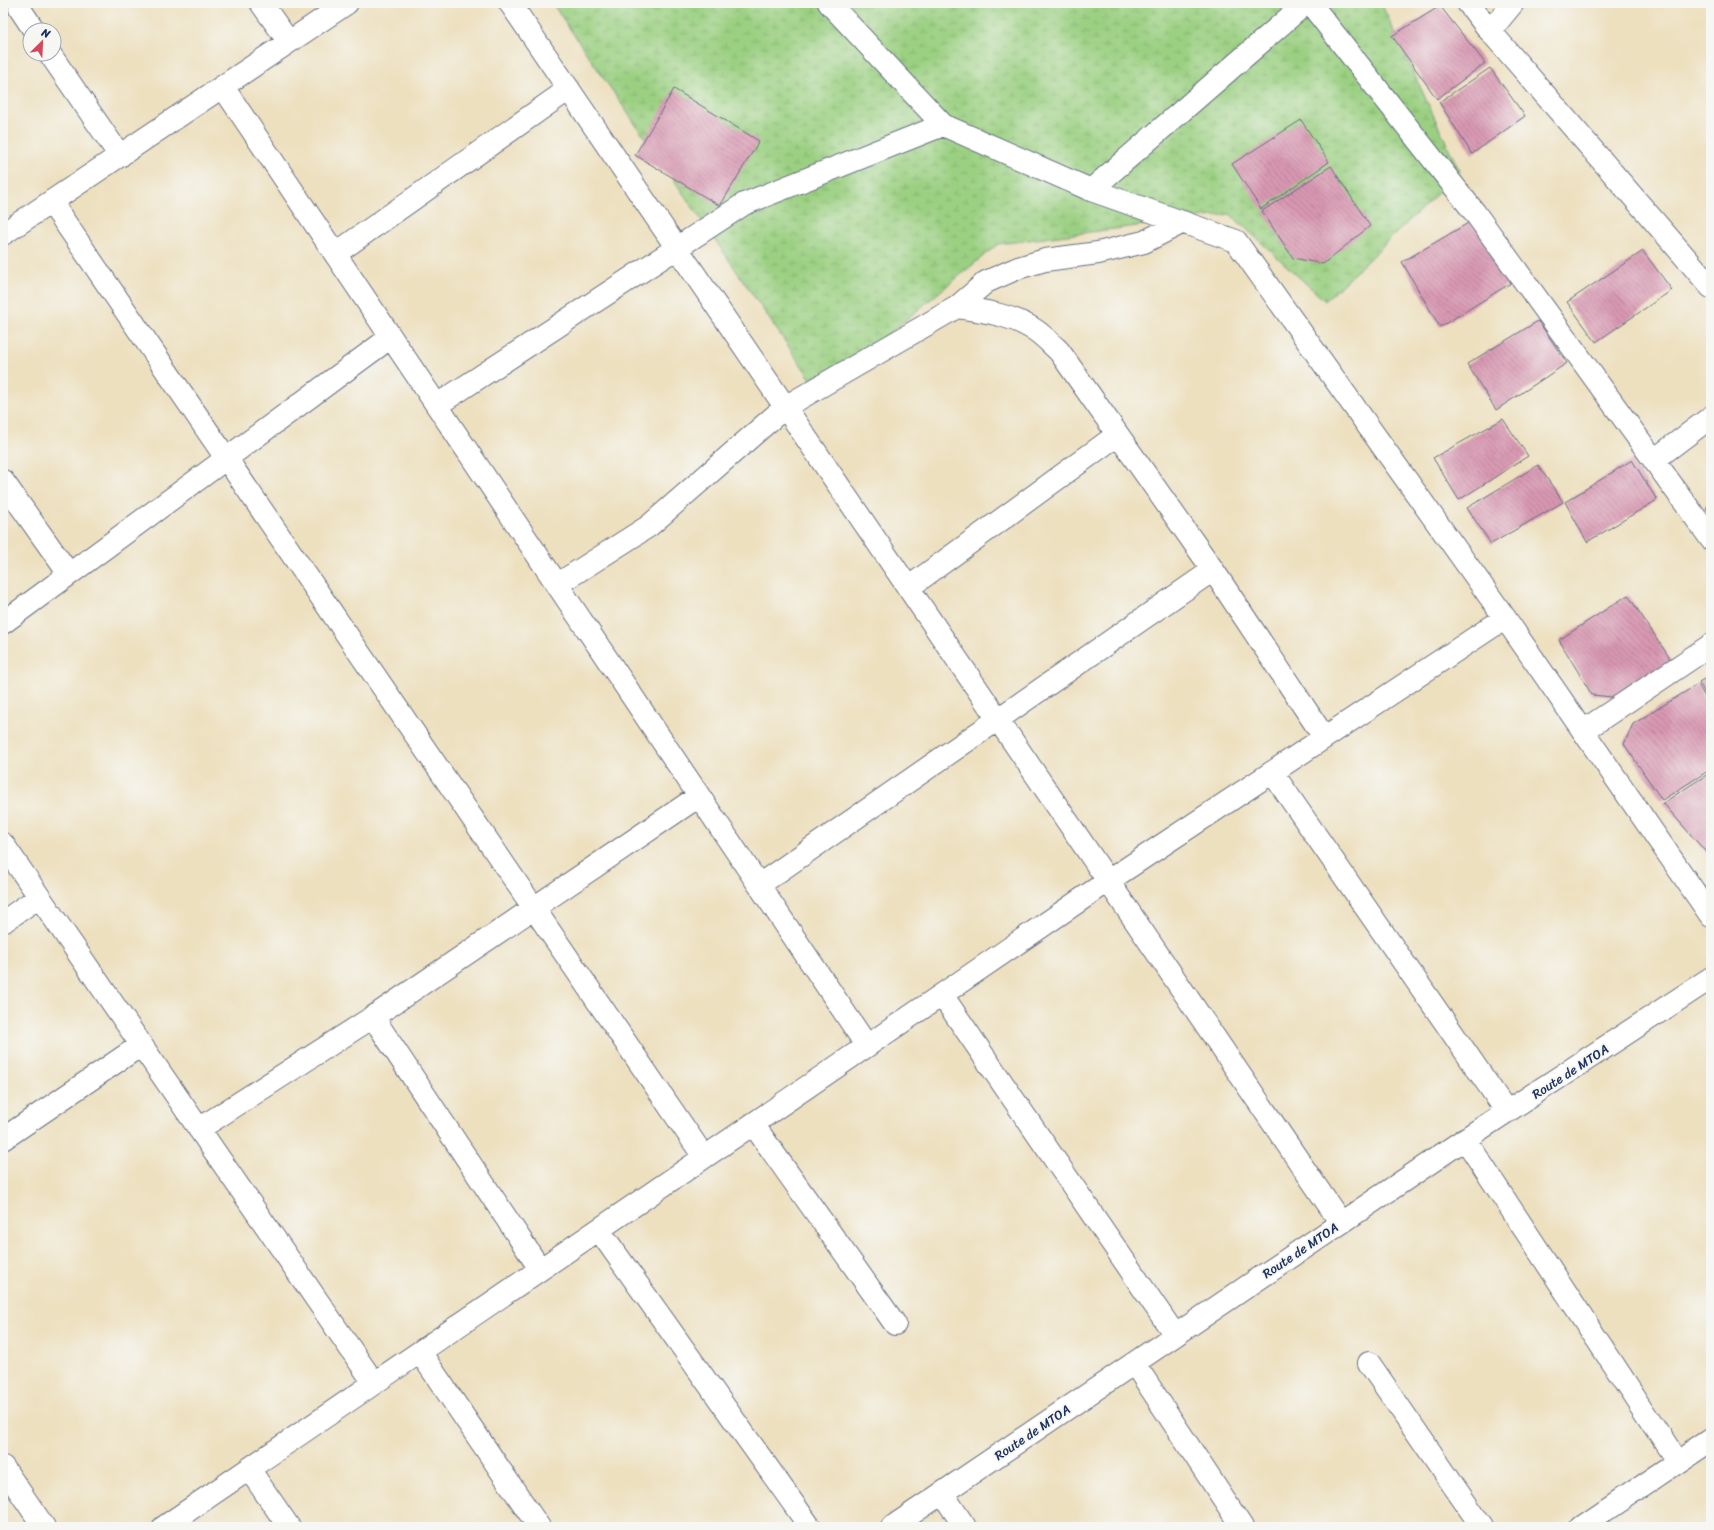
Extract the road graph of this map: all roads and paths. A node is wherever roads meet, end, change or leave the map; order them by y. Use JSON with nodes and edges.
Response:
{"nodes":[{"id":1,"x":261,"y":3,"type":"edge"},
{"id":2,"x":347,"y":3,"type":"edge"},
{"id":3,"x":510,"y":3,"type":"edge"},
{"id":4,"x":829,"y":3,"type":"edge"},
{"id":5,"x":1306,"y":3,"type":"edge"},
{"id":6,"x":1310,"y":3,"type":"edge"},
{"id":7,"x":1468,"y":3,"type":"edge"},
{"id":8,"x":1513,"y":3,"type":"edge"},
{"id":9,"x":20,"y":10,"type":"dead end"},
{"id":10,"x":28,"y":22,"type":"edge"},
{"id":11,"x":1490,"y":31,"type":"junction"},
{"id":12,"x":288,"y":42,"type":"junction"},
{"id":13,"x":55,"y":62,"type":"edge"},
{"id":14,"x":223,"y":86,"type":"junction"},
{"id":15,"x":568,"y":89,"type":"junction"},
{"id":16,"x":943,"y":125,"type":"junction"},
{"id":17,"x":120,"y":156,"type":"junction"},
{"id":18,"x":1091,"y":190,"type":"junction"},
{"id":19,"x":51,"y":202,"type":"junction"},
{"id":20,"x":1183,"y":222,"type":"junction"},
{"id":21,"x":3,"y":234,"type":"edge"},
{"id":22,"x":676,"y":248,"type":"junction"},
{"id":23,"x":336,"y":254,"type":"junction"},
{"id":24,"x":1711,"y":287,"type":"edge"},
{"id":25,"x":957,"y":307,"type":"junction"},
{"id":26,"x":391,"y":337,"type":"junction"},
{"id":27,"x":437,"y":405,"type":"junction"},
{"id":28,"x":786,"y":408,"type":"junction"},
{"id":29,"x":1711,"y":416,"type":"edge"},
{"id":30,"x":1117,"y":435,"type":"junction"},
{"id":31,"x":226,"y":458,"type":"junction"},
{"id":32,"x":1654,"y":460,"type":"junction"},
{"id":33,"x":3,"y":481,"type":"edge"},
{"id":34,"x":1711,"y":539,"type":"edge"},
{"id":35,"x":1212,"y":570,"type":"junction"},
{"id":36,"x":69,"y":574,"type":"junction"},
{"id":37,"x":558,"y":584,"type":"junction"},
{"id":38,"x":908,"y":588,"type":"junction"},
{"id":39,"x":1505,"y":618,"type":"junction"},
{"id":40,"x":3,"y":622,"type":"edge"},
{"id":41,"x":1711,"y":645,"type":"edge"},
{"id":42,"x":997,"y":719,"type":"junction"},
{"id":43,"x":1583,"y":731,"type":"junction"},
{"id":44,"x":1324,"y":737,"type":"junction"},
{"id":45,"x":1272,"y":772,"type":"junction"},
{"id":46,"x":699,"y":796,"type":"junction"},
{"id":47,"x":3,"y":844,"type":"edge"},
{"id":48,"x":1108,"y":881,"type":"junction"},
{"id":49,"x":759,"y":885,"type":"junction"},
{"id":50,"x":39,"y":897,"type":"junction"},
{"id":51,"x":534,"y":908,"type":"junction"},
{"id":52,"x":1711,"y":916,"type":"edge"},
{"id":53,"x":3,"y":922,"type":"edge"},
{"id":54,"x":1711,"y":978,"type":"edge"},
{"id":55,"x":942,"y":995,"type":"junction"},
{"id":56,"x":372,"y":1017,"type":"junction"},
{"id":57,"x":141,"y":1045,"type":"junction"},
{"id":58,"x":867,"y":1046,"type":"junction"},
{"id":59,"x":1507,"y":1112,"type":"junction"},
{"id":60,"x":753,"y":1124,"type":"junction"},
{"id":61,"x":199,"y":1129,"type":"junction"},
{"id":62,"x":3,"y":1139,"type":"edge"},
{"id":63,"x":1465,"y":1139,"type":"junction"},
{"id":64,"x":704,"y":1157,"type":"junction"},
{"id":65,"x":1341,"y":1223,"type":"junction"},
{"id":66,"x":599,"y":1230,"type":"junction"},
{"id":67,"x":540,"y":1269,"type":"junction"},
{"id":68,"x":895,"y":1324,"type":"dead end"},
{"id":69,"x":1175,"y":1335,"type":"junction"},
{"id":70,"x":420,"y":1352,"type":"junction"},
{"id":71,"x":1134,"y":1363,"type":"junction"},
{"id":72,"x":1369,"y":1363,"type":"dead end"},
{"id":73,"x":374,"y":1383,"type":"junction"},
{"id":74,"x":1711,"y":1439,"type":"edge"},
{"id":75,"x":1677,"y":1461,"type":"junction"},
{"id":76,"x":3,"y":1467,"type":"edge"},
{"id":77,"x":249,"y":1469,"type":"junction"},
{"id":78,"x":942,"y":1493,"type":"junction"},
{"id":79,"x":1588,"y":1525,"type":"edge"},
{"id":80,"x":44,"y":1527,"type":"edge"},
{"id":81,"x":164,"y":1527,"type":"edge"},
{"id":82,"x":289,"y":1527,"type":"edge"},
{"id":83,"x":539,"y":1527,"type":"edge"},
{"id":84,"x":810,"y":1527,"type":"edge"},
{"id":85,"x":892,"y":1527,"type":"edge"},
{"id":86,"x":965,"y":1527,"type":"edge"},
{"id":87,"x":1242,"y":1527,"type":"edge"},
{"id":88,"x":1482,"y":1527,"type":"edge"}],
"edges":[{"from":1,"to":12,"type":"street"},
{"from":2,"to":12,"type":"street"},
{"from":3,"to":15,"type":"street"},
{"from":4,"to":16,"type":"street"},
{"from":5,"to":18,"type":"street"},
{"from":6,"to":32,"type":"street"},
{"from":7,"to":11,"type":"street"},
{"from":8,"to":11,"type":"street"},
{"from":9,"to":10,"type":"street"},
{"from":11,"to":24,"type":"street"},
{"from":12,"to":14,"type":"street"},
{"from":13,"to":17,"type":"street"},
{"from":14,"to":17,"type":"street"},
{"from":14,"to":23,"type":"street"},
{"from":15,"to":22,"type":"street"},
{"from":15,"to":23,"type":"street"},
{"from":16,"to":18,"type":"street"},
{"from":16,"to":22,"type":"street"},
{"from":17,"to":19,"type":"street"},
{"from":18,"to":20,"type":"street"},
{"from":19,"to":21,"type":"street"},
{"from":19,"to":31,"type":"street"},
{"from":20,"to":25,"type":"street"},
{"from":20,"to":39,"type":"street"},
{"from":22,"to":27,"type":"street"},
{"from":22,"to":28,"type":"street"},
{"from":23,"to":26,"type":"street"},
{"from":25,"to":28,"type":"street"},
{"from":25,"to":30,"type":"street"},
{"from":26,"to":27,"type":"street"},
{"from":26,"to":31,"type":"street"},
{"from":27,"to":37,"type":"street"},
{"from":28,"to":37,"type":"street"},
{"from":28,"to":38,"type":"street"},
{"from":29,"to":32,"type":"street"},
{"from":30,"to":35,"type":"street"},
{"from":30,"to":38,"type":"street"},
{"from":31,"to":36,"type":"street"},
{"from":31,"to":51,"type":"street"},
{"from":32,"to":34,"type":"street"},
{"from":33,"to":36,"type":"street"},
{"from":35,"to":42,"type":"street"},
{"from":35,"to":44,"type":"street"},
{"from":36,"to":40,"type":"street"},
{"from":37,"to":46,"type":"street"},
{"from":38,"to":42,"type":"street"},
{"from":39,"to":43,"type":"street"},
{"from":39,"to":44,"type":"street"},
{"from":41,"to":43,"type":"street"},
{"from":42,"to":48,"type":"street"},
{"from":42,"to":49,"type":"street"},
{"from":43,"to":52,"type":"street"},
{"from":44,"to":45,"type":"street"},
{"from":45,"to":48,"type":"street"},
{"from":45,"to":59,"type":"street"},
{"from":46,"to":49,"type":"street"},
{"from":46,"to":51,"type":"street"},
{"from":47,"to":50,"type":"street"},
{"from":48,"to":55,"type":"street"},
{"from":48,"to":65,"type":"street"},
{"from":49,"to":58,"type":"street"},
{"from":50,"to":53,"type":"street"},
{"from":50,"to":57,"type":"street"},
{"from":51,"to":56,"type":"street"},
{"from":51,"to":64,"type":"street"},
{"from":54,"to":59,"type":"street","name":"Route de MTOA"},
{"from":55,"to":58,"type":"street"},
{"from":55,"to":69,"type":"street"},
{"from":56,"to":61,"type":"street"},
{"from":56,"to":67,"type":"street"},
{"from":57,"to":61,"type":"street"},
{"from":57,"to":62,"type":"street"},
{"from":58,"to":60,"type":"street"},
{"from":59,"to":63,"type":"street","name":"Route de MTOA"},
{"from":60,"to":64,"type":"street"},
{"from":60,"to":68,"type":"street"},
{"from":61,"to":73,"type":"street"},
{"from":63,"to":65,"type":"street","name":"Route de MTOA"},
{"from":63,"to":75,"type":"street"},
{"from":64,"to":66,"type":"street"},
{"from":65,"to":69,"type":"street","name":"Route de MTOA"},
{"from":66,"to":67,"type":"street"},
{"from":66,"to":84,"type":"street"},
{"from":67,"to":70,"type":"street"},
{"from":69,"to":71,"type":"street","name":"Route de MTOA"},
{"from":70,"to":73,"type":"street"},
{"from":70,"to":83,"type":"street"},
{"from":71,"to":78,"type":"street","name":"Route de MTOA"},
{"from":71,"to":87,"type":"street"},
{"from":72,"to":88,"type":"street"},
{"from":73,"to":77,"type":"street"},
{"from":74,"to":75,"type":"street"},
{"from":75,"to":79,"type":"street"},
{"from":76,"to":80,"type":"street"},
{"from":77,"to":81,"type":"street"},
{"from":77,"to":82,"type":"street"},
{"from":78,"to":85,"type":"street","name":"Route de MTOA"},
{"from":78,"to":86,"type":"street"}]}
